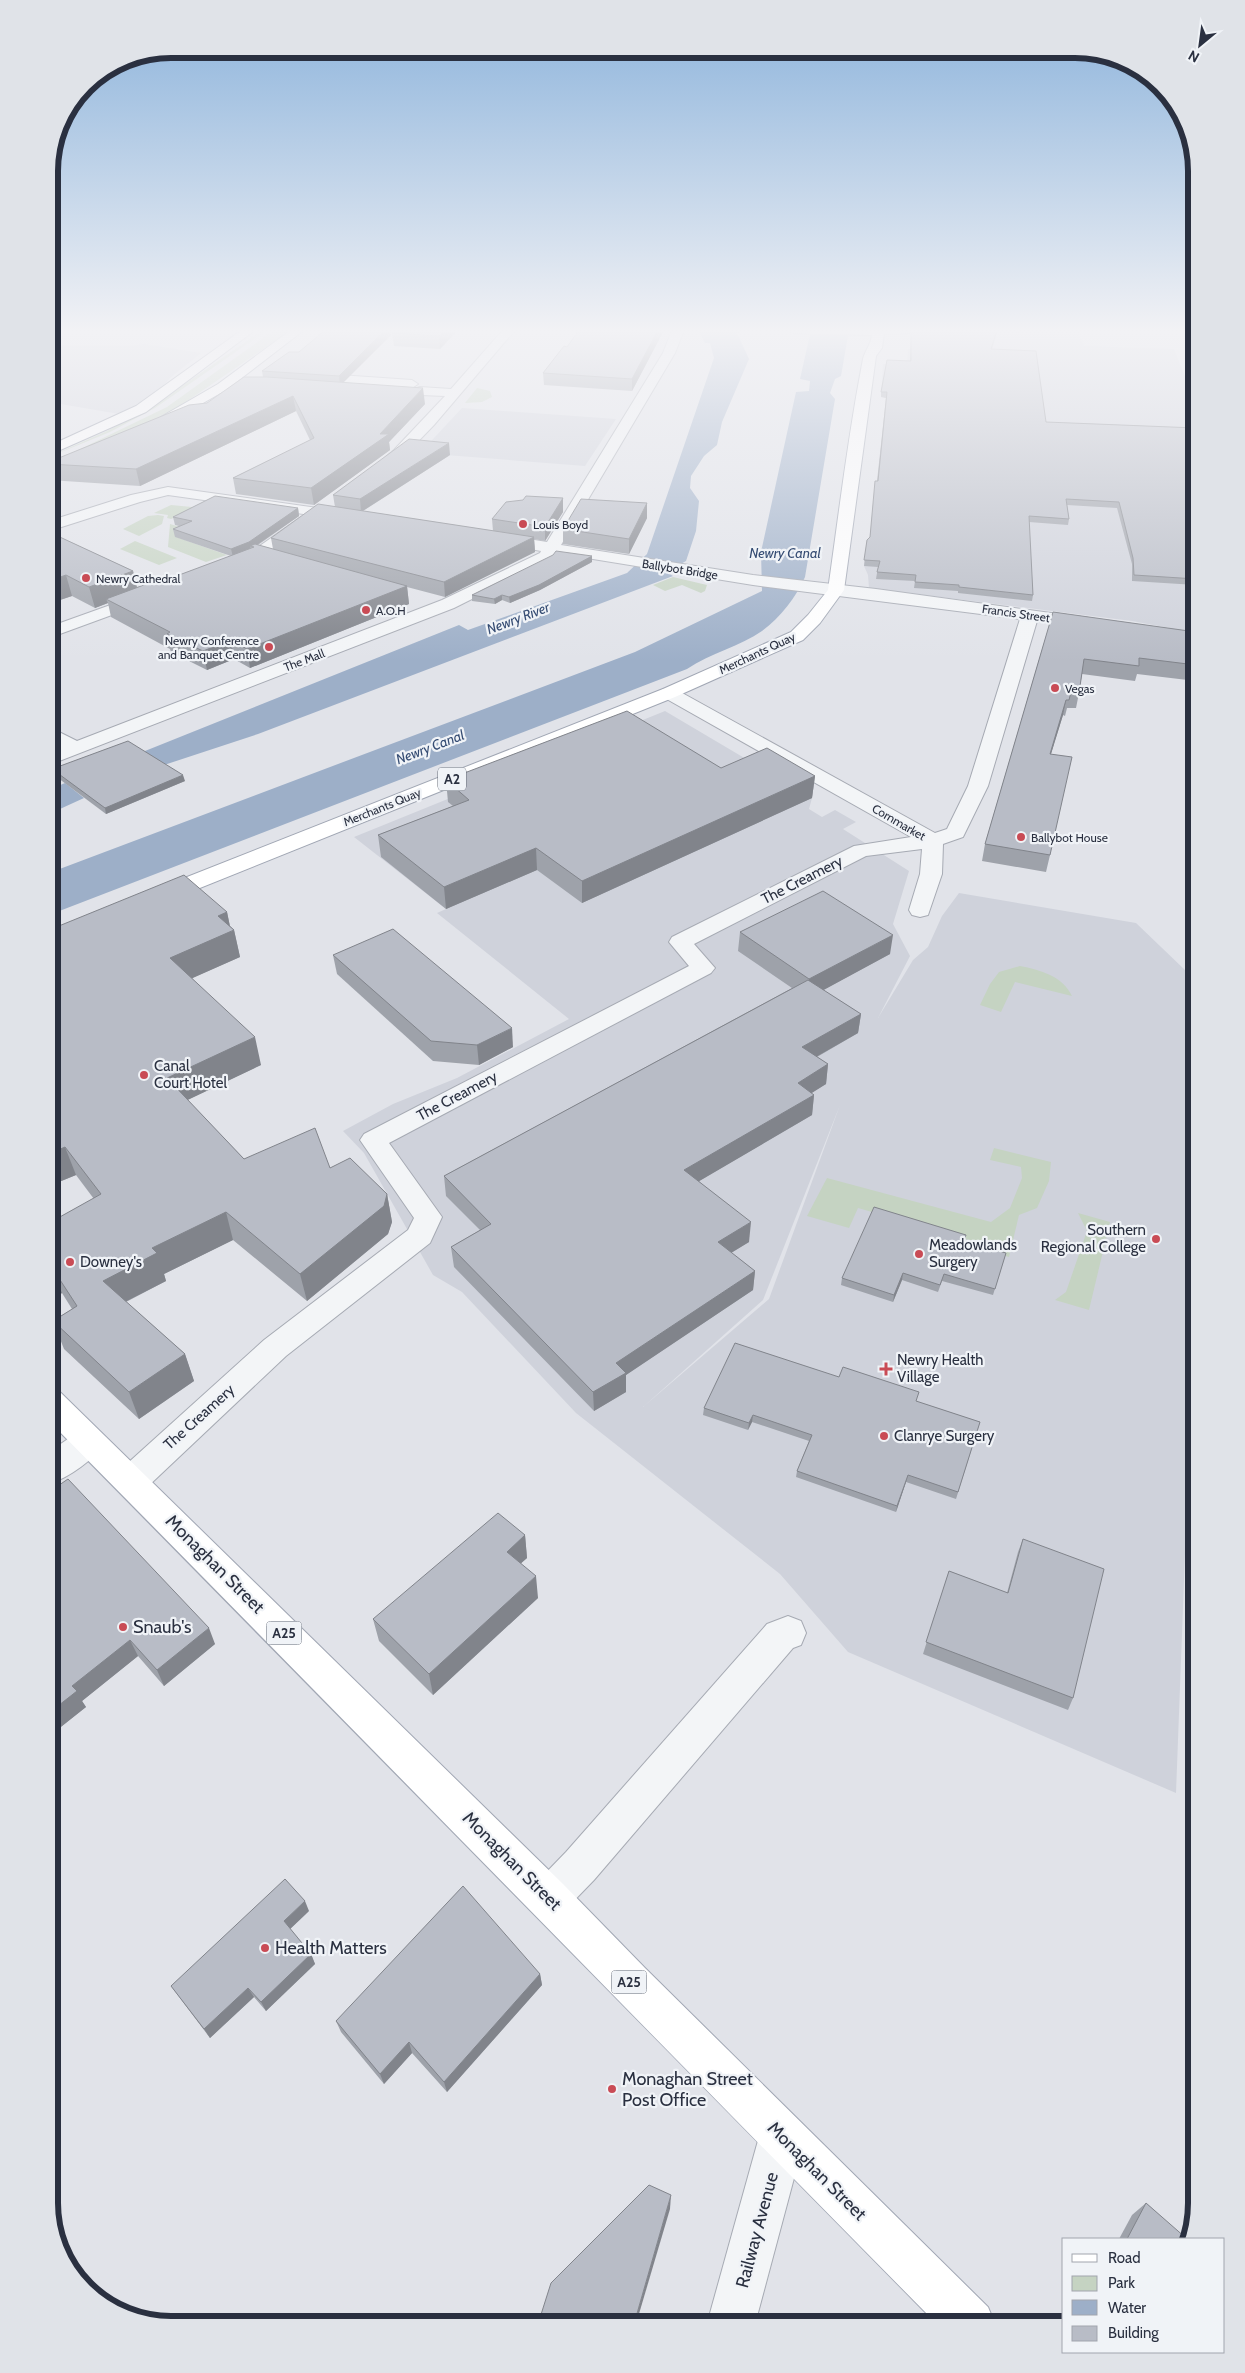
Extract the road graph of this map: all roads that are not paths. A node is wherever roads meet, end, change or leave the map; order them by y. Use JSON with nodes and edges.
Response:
{"nodes":[{"id":1,"x":71,"y":441,"type":"edge"},
{"id":2,"x":410,"y":441,"type":"edge"},
{"id":3,"x":616,"y":441,"type":"edge"},
{"id":4,"x":859,"y":441,"type":"edge"},
{"id":5,"x":58,"y":447,"type":"edge"},
{"id":6,"x":376,"y":470,"type":"edge"},
{"id":7,"x":334,"y":500,"type":"edge"},
{"id":8,"x":318,"y":512,"type":"junction"},
{"id":9,"x":359,"y":518,"type":"edge"},
{"id":10,"x":58,"y":523,"type":"edge"},
{"id":11,"x":480,"y":537,"type":"edge"},
{"id":12,"x":552,"y":548,"type":"junction"},
{"id":13,"x":218,"y":571,"type":"edge"},
{"id":14,"x":836,"y":590,"type":"junction"},
{"id":15,"x":155,"y":594,"type":"edge"},
{"id":16,"x":419,"y":600,"type":"dead end"},
{"id":17,"x":448,"y":604,"type":"junction"},
{"id":18,"x":1030,"y":615,"type":"junction"},
{"id":19,"x":1109,"y":626,"type":"edge"},
{"id":20,"x":58,"y":630,"type":"edge"},
{"id":21,"x":669,"y":693,"type":"junction"},
{"id":22,"x":58,"y":738,"type":"edge"},
{"id":23,"x":76,"y":748,"type":"junction"},
{"id":24,"x":58,"y":756,"type":"edge"},
{"id":25,"x":933,"y":841,"type":"junction"},
{"id":26,"x":140,"y":904,"type":"edge"},
{"id":27,"x":920,"y":910,"type":"dead end"},
{"id":28,"x":58,"y":1410,"type":"edge"},
{"id":29,"x":89,"y":1441,"type":"junction"},
{"id":30,"x":58,"y":1463,"type":"edge"},
{"id":31,"x":131,"y":1480,"type":"junction"},
{"id":32,"x":788,"y":1633,"type":"dead end"},
{"id":33,"x":549,"y":1898,"type":"junction"},
{"id":34,"x":782,"y":2136,"type":"junction"},
{"id":35,"x":733,"y":2316,"type":"edge"},
{"id":36,"x":963,"y":2316,"type":"edge"}],
"edges":[{"from":1,"to":5,"type":"main road"},
{"from":2,"to":6,"type":"street"},
{"from":3,"to":12,"type":"street"},
{"from":4,"to":14,"type":"main road","number":"A2"},
{"from":7,"to":8,"type":"street"},
{"from":8,"to":9,"type":"street"},
{"from":8,"to":10,"type":"street"},
{"from":8,"to":13,"type":"street"},
{"from":11,"to":12,"type":"street","name":"Ballybot Bridge"},
{"from":12,"to":14,"type":"street","name":"Ballybot Bridge"},
{"from":12,"to":17,"type":"street","name":"The Mall"},
{"from":14,"to":18,"type":"street","name":"Francis Street"},
{"from":14,"to":21,"type":"main road","name":"Merchants Quay","number":"A2"},
{"from":15,"to":20,"type":"street"},
{"from":16,"to":17,"type":"street"},
{"from":17,"to":23,"type":"street","name":"The Mall"},
{"from":18,"to":19,"type":"street","name":"Francis Street"},
{"from":18,"to":25,"type":"street","name":"Cornmarket"},
{"from":21,"to":25,"type":"street","name":"Cornmarket"},
{"from":21,"to":26,"type":"main road","name":"Merchants Quay","number":"A2"},
{"from":22,"to":23,"type":"street"},
{"from":23,"to":24,"type":"street","name":"The Mall"},
{"from":25,"to":27,"type":"street"},
{"from":25,"to":31,"type":"street","name":"The Creamery"},
{"from":28,"to":29,"type":"main road","name":"Monaghan Street","number":"A25"},
{"from":29,"to":30,"type":"street"},
{"from":29,"to":31,"type":"main road","name":"Monaghan Street","number":"A25"},
{"from":31,"to":33,"type":"main road","name":"Monaghan Street","number":"A25"},
{"from":32,"to":33,"type":"street"},
{"from":33,"to":34,"type":"main road","name":"Monaghan Street","number":"A25"},
{"from":34,"to":35,"type":"street","name":"Railway Avenue"},
{"from":34,"to":36,"type":"main road","name":"Monaghan Street","number":"A25"}]}
